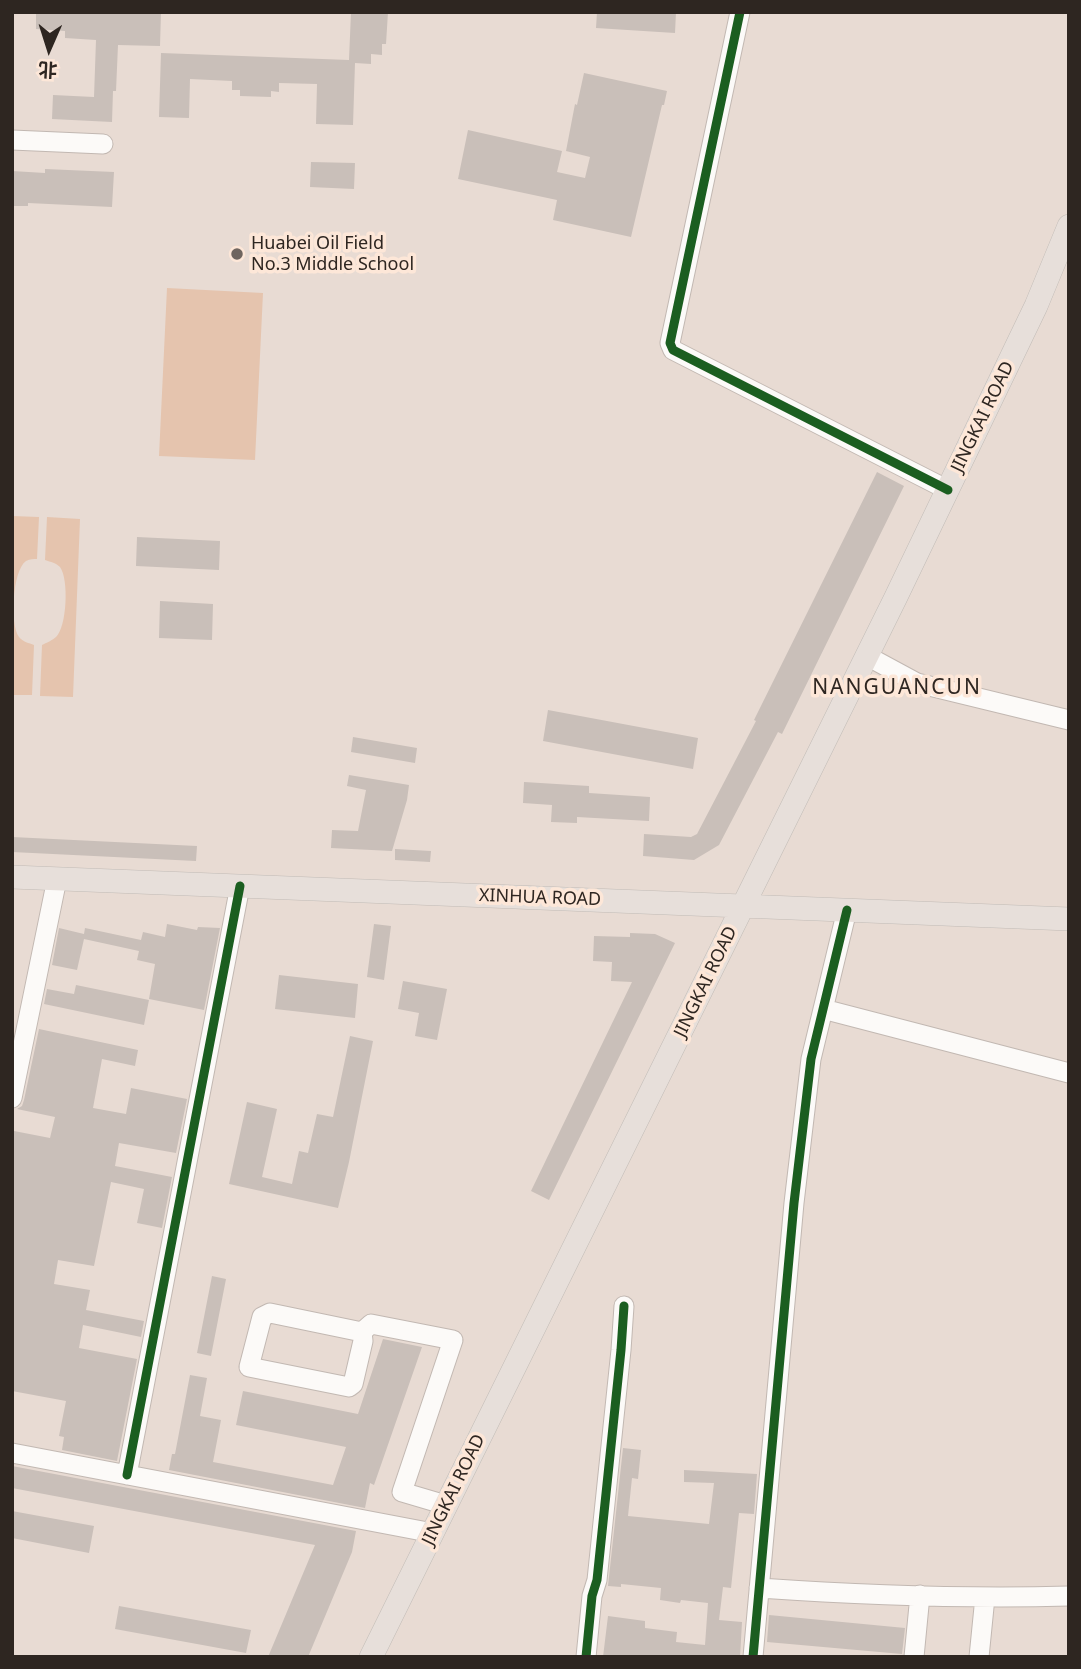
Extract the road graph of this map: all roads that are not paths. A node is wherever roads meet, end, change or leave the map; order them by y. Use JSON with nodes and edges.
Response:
{"nodes":[{"id":1,"x":740,"y":12,"type":"edge"},
{"id":2,"x":12,"y":140,"type":"edge"},
{"id":3,"x":103,"y":144,"type":"dead end"},
{"id":4,"x":1069,"y":226,"type":"edge"},
{"id":5,"x":1069,"y":256,"type":"edge"},
{"id":6,"x":1036,"y":306,"type":"junction"},
{"id":7,"x":948,"y":490,"type":"junction"},
{"id":8,"x":867,"y":656,"type":"junction"},
{"id":9,"x":1069,"y":720,"type":"edge"},
{"id":10,"x":12,"y":877,"type":"edge"},
{"id":11,"x":57,"y":879,"type":"junction"},
{"id":12,"x":240,"y":886,"type":"junction"},
{"id":13,"x":744,"y":906,"type":"junction"},
{"id":14,"x":847,"y":910,"type":"junction"},
{"id":15,"x":1069,"y":919,"type":"edge"},
{"id":16,"x":823,"y":1009,"type":"junction"},
{"id":17,"x":1069,"y":1073,"type":"edge"},
{"id":18,"x":12,"y":1098,"type":"edge"},
{"id":19,"x":624,"y":1306,"type":"dead end"},
{"id":20,"x":362,"y":1332,"type":"junction"},
{"id":21,"x":12,"y":1453,"type":"edge"},
{"id":22,"x":128,"y":1475,"type":"junction"},
{"id":23,"x":446,"y":1505,"type":"junction"},
{"id":24,"x":432,"y":1533,"type":"junction"},
{"id":25,"x":759,"y":1588,"type":"junction"},
{"id":26,"x":920,"y":1595,"type":"junction"},
{"id":27,"x":1069,"y":1596,"type":"edge"},
{"id":28,"x":985,"y":1597,"type":"junction"},
{"id":29,"x":371,"y":1657,"type":"edge"},
{"id":30,"x":586,"y":1657,"type":"edge"},
{"id":31,"x":753,"y":1657,"type":"edge"},
{"id":32,"x":914,"y":1657,"type":"edge"},
{"id":33,"x":979,"y":1657,"type":"edge"}],
"edges":[{"from":1,"to":7,"type":"street"},
{"from":2,"to":3,"type":"street"},
{"from":4,"to":6,"type":"main road"},
{"from":5,"to":6,"type":"main road"},
{"from":6,"to":7,"type":"main road","name":"JINGKAI ROAD"},
{"from":7,"to":8,"type":"main road","name":"JINGKAI ROAD"},
{"from":8,"to":9,"type":"street"},
{"from":8,"to":13,"type":"main road","name":"JINGKAI ROAD"},
{"from":10,"to":11,"type":"main road","name":"XINHUA ROAD"},
{"from":11,"to":12,"type":"main road","name":"XINHUA ROAD"},
{"from":11,"to":18,"type":"street"},
{"from":12,"to":13,"type":"main road","name":"XINHUA ROAD"},
{"from":12,"to":22,"type":"street"},
{"from":13,"to":14,"type":"main road","name":"XINHUA ROAD"},
{"from":13,"to":23,"type":"main road","name":"JINGKAI ROAD"},
{"from":14,"to":15,"type":"main road","name":"XINHUA ROAD"},
{"from":14,"to":16,"type":"street"},
{"from":16,"to":17,"type":"street"},
{"from":16,"to":25,"type":"street"},
{"from":19,"to":30,"type":"street"},
{"from":20,"to":20,"type":"street"},
{"from":20,"to":23,"type":"street"},
{"from":21,"to":22,"type":"street"},
{"from":22,"to":24,"type":"street"},
{"from":23,"to":24,"type":"main road","name":"JINGKAI ROAD"},
{"from":24,"to":29,"type":"main road","name":"JINGKAI ROAD"},
{"from":25,"to":26,"type":"street"},
{"from":25,"to":31,"type":"street"},
{"from":26,"to":28,"type":"street"},
{"from":26,"to":32,"type":"street"},
{"from":27,"to":28,"type":"street"},
{"from":28,"to":33,"type":"street"}]}
